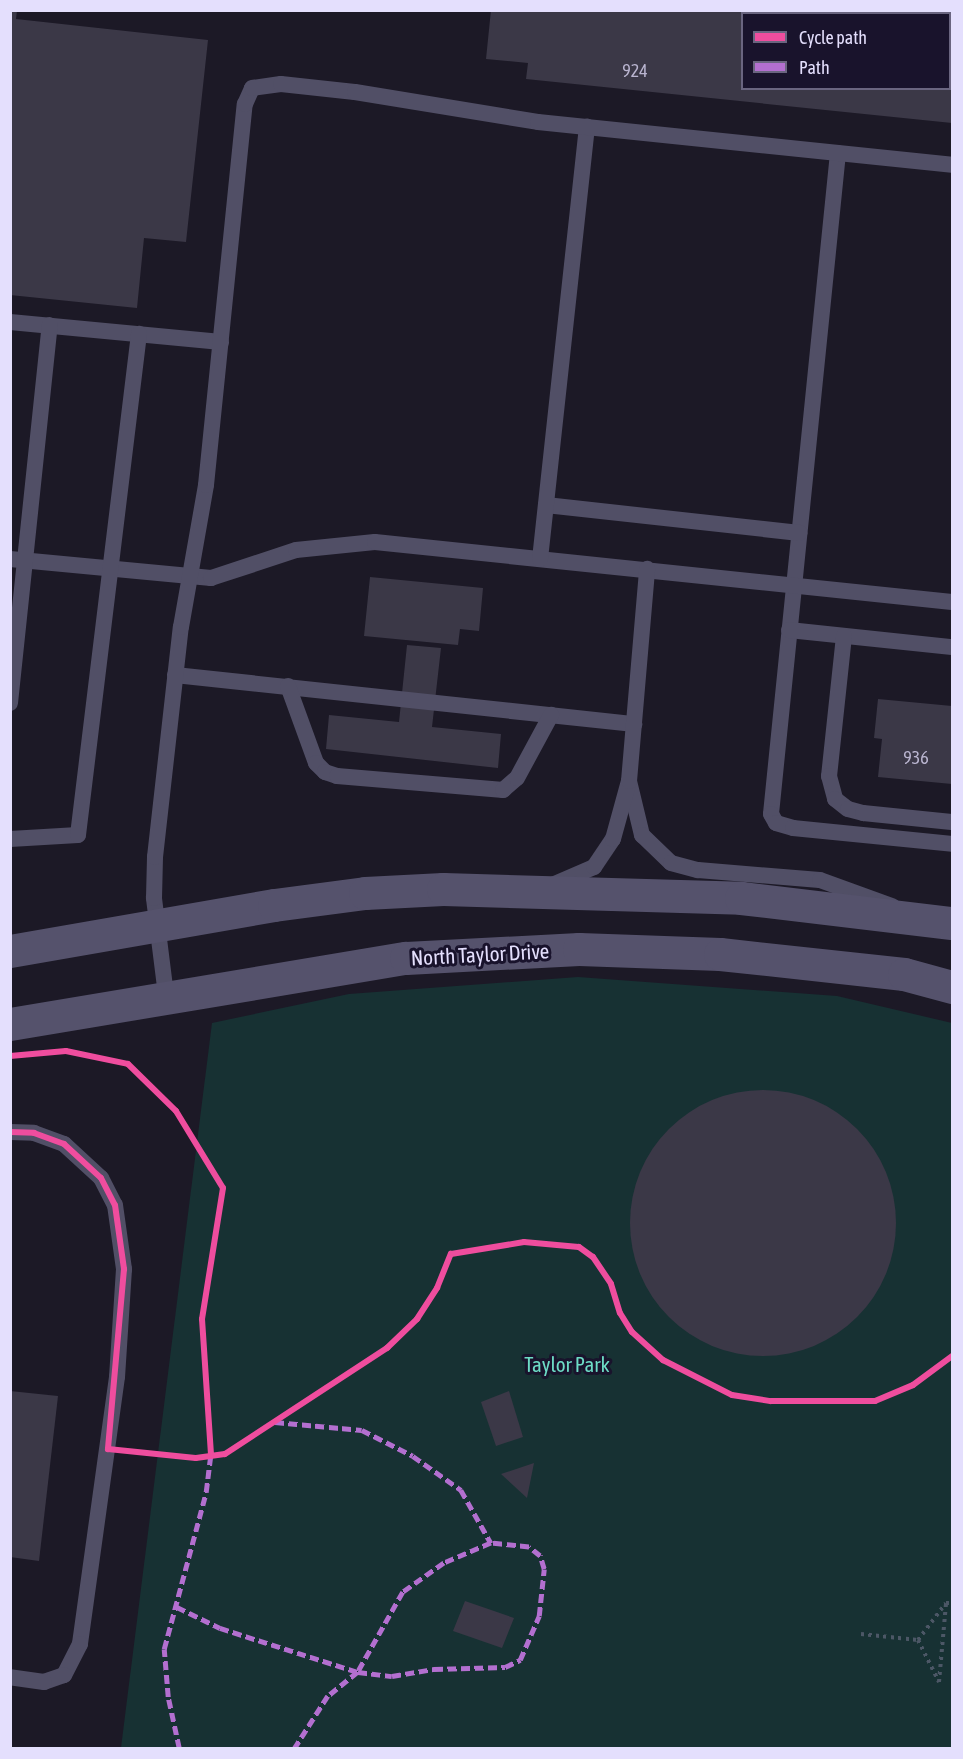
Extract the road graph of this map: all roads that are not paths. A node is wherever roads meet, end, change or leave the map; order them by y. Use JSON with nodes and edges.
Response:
{"nodes":[{"id":1,"x":587,"y":127,"type":"junction"},
{"id":2,"x":838,"y":153,"type":"junction"},
{"id":3,"x":952,"y":165,"type":"edge"},
{"id":4,"x":10,"y":322,"type":"edge"},
{"id":5,"x":50,"y":325,"type":"junction"},
{"id":6,"x":139,"y":334,"type":"junction"},
{"id":7,"x":221,"y":342,"type":"junction"},
{"id":8,"x":546,"y":505,"type":"junction"},
{"id":9,"x":799,"y":533,"type":"junction"},
{"id":10,"x":540,"y":559,"type":"junction"},
{"id":11,"x":19,"y":560,"type":"edge"},
{"id":12,"x":111,"y":569,"type":"junction"},
{"id":13,"x":647,"y":569,"type":"junction"},
{"id":14,"x":189,"y":577,"type":"junction"},
{"id":15,"x":794,"y":585,"type":"junction"},
{"id":16,"x":952,"y":602,"type":"edge"},
{"id":17,"x":789,"y":630,"type":"junction"},
{"id":18,"x":844,"y":636,"type":"junction"},
{"id":19,"x":952,"y":647,"type":"edge"},
{"id":20,"x":175,"y":675,"type":"junction"},
{"id":21,"x":288,"y":686,"type":"junction"},
{"id":22,"x":10,"y":703,"type":"edge"},
{"id":23,"x":551,"y":715,"type":"junction"},
{"id":24,"x":634,"y":724,"type":"junction"},
{"id":25,"x":629,"y":781,"type":"junction"},
{"id":26,"x":952,"y":822,"type":"edge"},
{"id":27,"x":10,"y":839,"type":"edge"},
{"id":28,"x":952,"y":844,"type":"edge"},
{"id":29,"x":539,"y":890,"type":"junction"},
{"id":30,"x":920,"y":919,"type":"junction"},
{"id":31,"x":952,"y":923,"type":"edge"},
{"id":32,"x":157,"y":927,"type":"junction"},
{"id":33,"x":10,"y":951,"type":"edge"},
{"id":34,"x":952,"y":987,"type":"edge"},
{"id":35,"x":166,"y":995,"type":"junction"},
{"id":36,"x":10,"y":1024,"type":"edge"},
{"id":37,"x":10,"y":1132,"type":"edge"},
{"id":38,"x":10,"y":1677,"type":"edge"}],
"edges":[{"from":1,"to":2,"type":"lane"},
{"from":1,"to":7,"type":"lane"},
{"from":1,"to":8,"type":"lane"},
{"from":2,"to":3,"type":"lane"},
{"from":2,"to":9,"type":"lane"},
{"from":4,"to":5,"type":"lane"},
{"from":5,"to":6,"type":"lane"},
{"from":5,"to":11,"type":"lane"},
{"from":6,"to":7,"type":"lane"},
{"from":6,"to":12,"type":"lane"},
{"from":7,"to":14,"type":"lane"},
{"from":8,"to":9,"type":"lane"},
{"from":8,"to":10,"type":"lane"},
{"from":9,"to":15,"type":"lane"},
{"from":10,"to":13,"type":"lane"},
{"from":10,"to":14,"type":"lane"},
{"from":11,"to":12,"type":"lane"},
{"from":11,"to":22,"type":"lane"},
{"from":12,"to":14,"type":"lane"},
{"from":12,"to":27,"type":"lane"},
{"from":13,"to":15,"type":"lane"},
{"from":13,"to":24,"type":"lane"},
{"from":14,"to":20,"type":"lane"},
{"from":15,"to":16,"type":"lane"},
{"from":15,"to":17,"type":"lane"},
{"from":17,"to":18,"type":"lane"},
{"from":17,"to":28,"type":"lane"},
{"from":18,"to":19,"type":"lane"},
{"from":18,"to":26,"type":"lane"},
{"from":20,"to":21,"type":"lane"},
{"from":20,"to":32,"type":"lane"},
{"from":21,"to":23,"type":"lane"},
{"from":21,"to":23,"type":"lane"},
{"from":23,"to":24,"type":"lane"},
{"from":24,"to":25,"type":"lane"},
{"from":25,"to":29,"type":"lane"},
{"from":25,"to":30,"type":"lane"},
{"from":29,"to":30,"type":"main road"},
{"from":29,"to":32,"type":"main road"},
{"from":30,"to":31,"type":"main road"},
{"from":32,"to":33,"type":"main road"},
{"from":32,"to":35,"type":"lane"},
{"from":34,"to":35,"type":"main road","name":"North Taylor Drive"},
{"from":35,"to":36,"type":"main road","name":"North Taylor Drive"},
{"from":37,"to":38,"type":"lane"}]}
